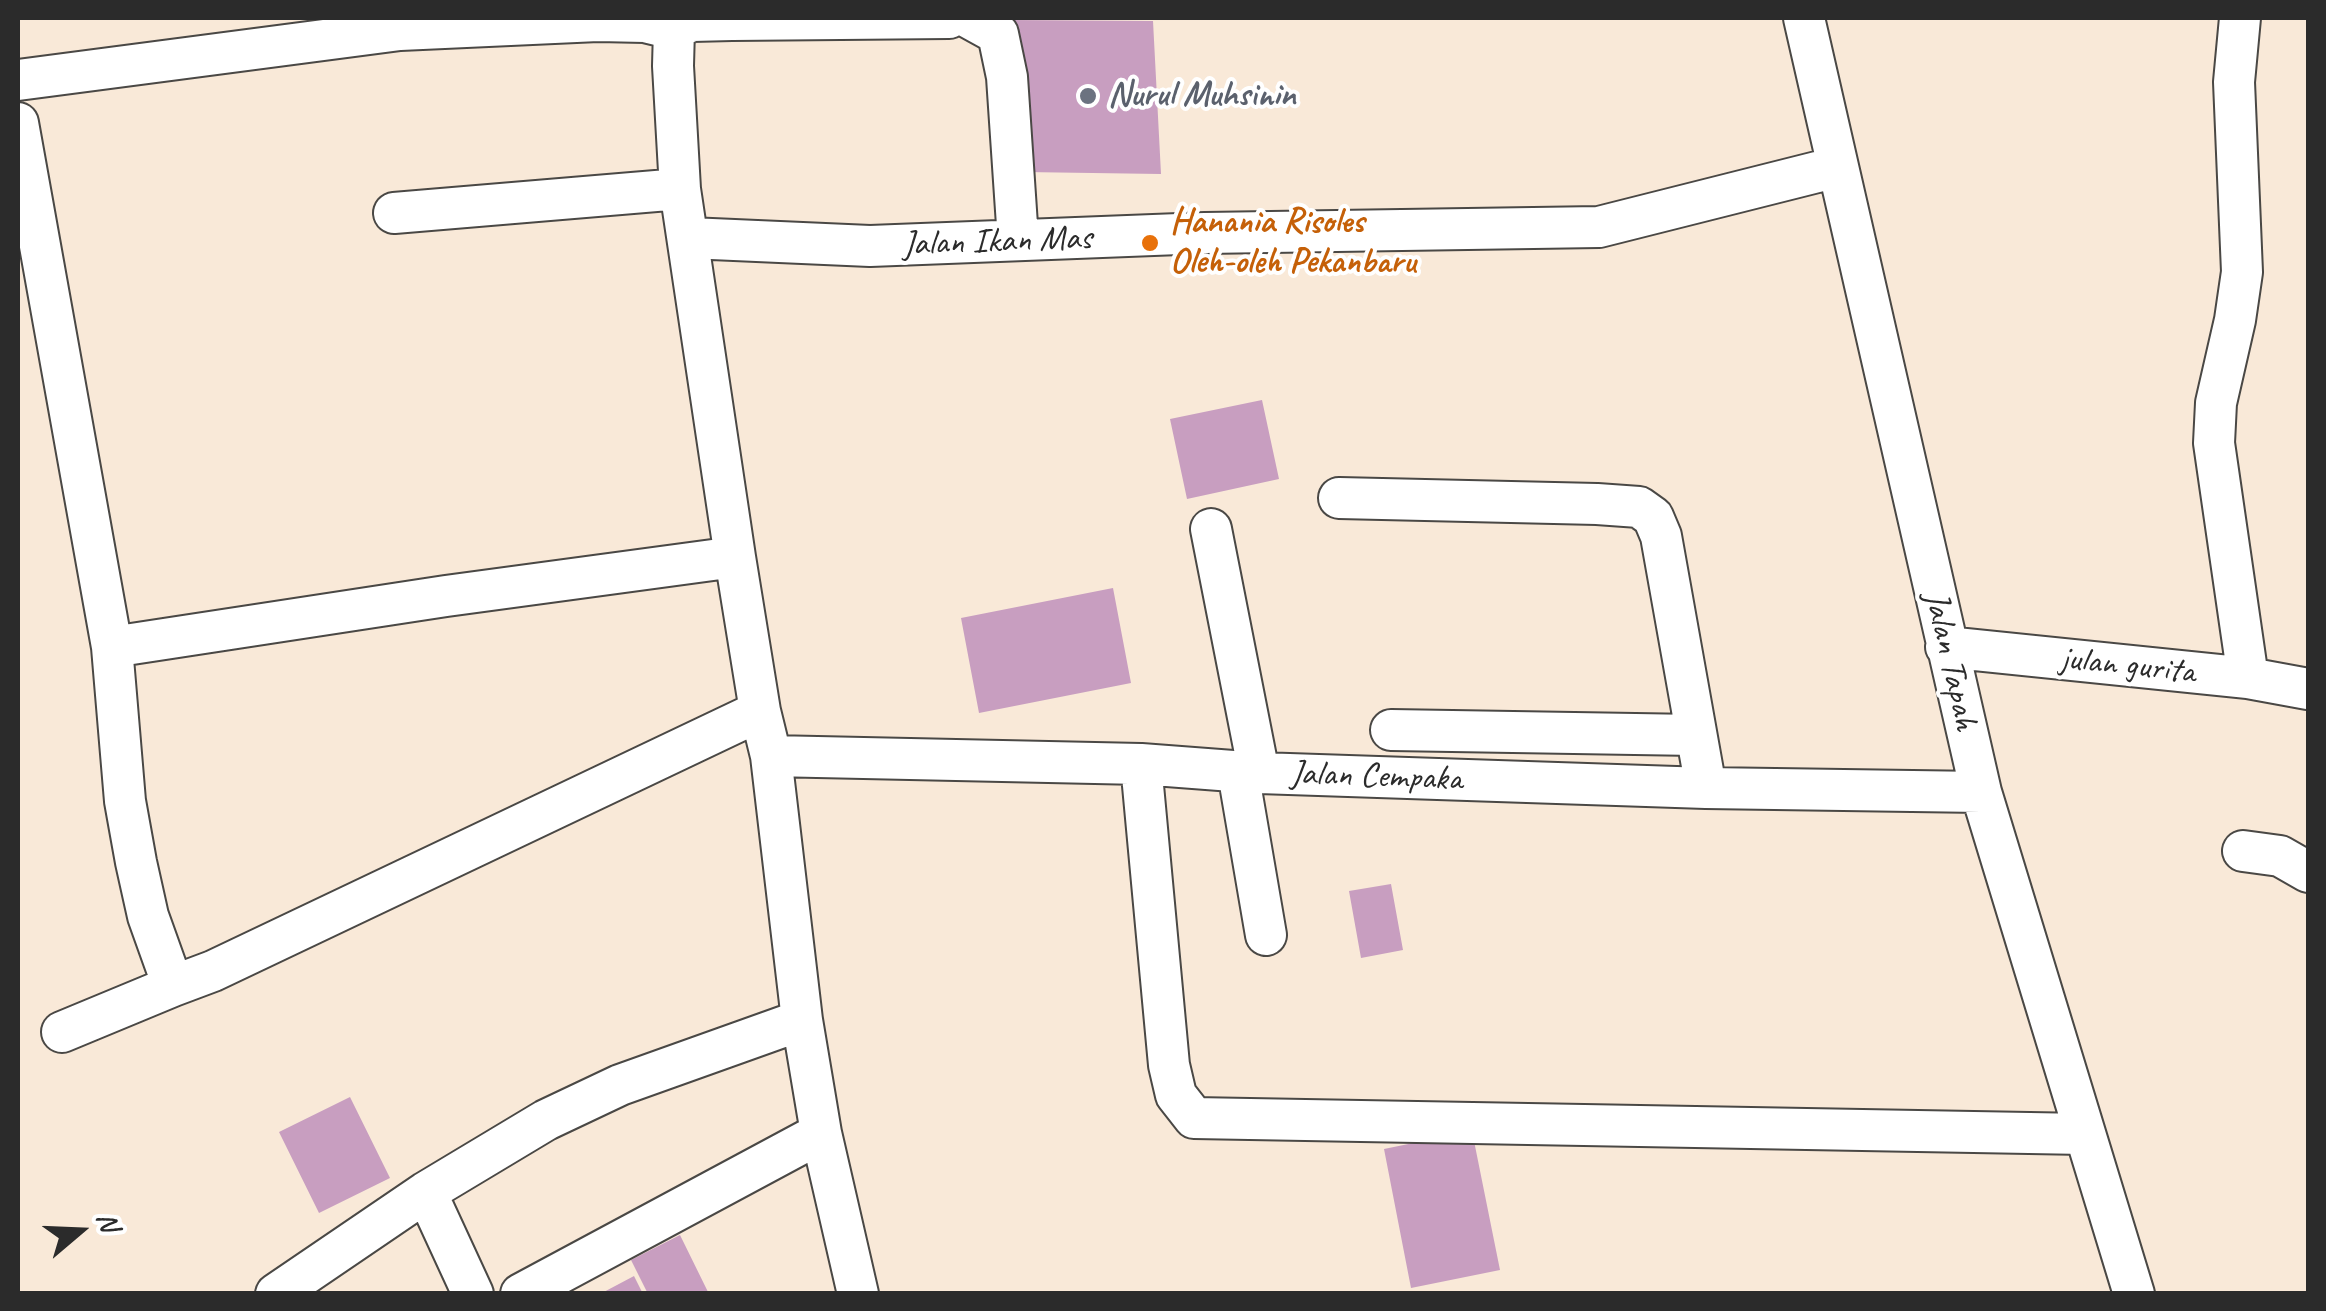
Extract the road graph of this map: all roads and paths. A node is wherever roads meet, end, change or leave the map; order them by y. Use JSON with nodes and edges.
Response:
{"nodes":[{"id":1,"x":949,"y":18,"type":"edge"},
{"id":2,"x":970,"y":18,"type":"edge"},
{"id":3,"x":1804,"y":18,"type":"edge"},
{"id":4,"x":2240,"y":18,"type":"edge"},
{"id":5,"x":674,"y":28,"type":"junction"},
{"id":6,"x":18,"y":80,"type":"edge"},
{"id":7,"x":18,"y":123,"type":"edge"},
{"id":8,"x":1837,"y":167,"type":"junction"},
{"id":9,"x":680,"y":190,"type":"junction"},
{"id":10,"x":394,"y":213,"type":"dead end"},
{"id":11,"x":689,"y":238,"type":"junction"},
{"id":12,"x":1018,"y":240,"type":"junction"},
{"id":13,"x":1339,"y":498,"type":"dead end"},
{"id":14,"x":1211,"y":529,"type":"dead end"},
{"id":15,"x":735,"y":557,"type":"junction"},
{"id":16,"x":1946,"y":647,"type":"junction"},
{"id":17,"x":112,"y":648,"type":"junction"},
{"id":18,"x":2248,"y":678,"type":"junction"},
{"id":19,"x":2308,"y":690,"type":"edge"},
{"id":20,"x":760,"y":711,"type":"junction"},
{"id":21,"x":1391,"y":730,"type":"dead end"},
{"id":22,"x":1522,"y":734,"type":"junction"},
{"id":23,"x":1696,"y":735,"type":"junction"},
{"id":24,"x":771,"y":756,"type":"junction"},
{"id":25,"x":1141,"y":764,"type":"junction"},
{"id":26,"x":1248,"y":772,"type":"junction"},
{"id":27,"x":1522,"y":781,"type":"junction"},
{"id":28,"x":1706,"y":788,"type":"junction"},
{"id":29,"x":1981,"y":792,"type":"junction"},
{"id":30,"x":2243,"y":851,"type":"dead end"},
{"id":31,"x":2308,"y":872,"type":"edge"},
{"id":32,"x":1266,"y":935,"type":"dead end"},
{"id":33,"x":173,"y":986,"type":"junction"},
{"id":34,"x":802,"y":1020,"type":"junction"},
{"id":35,"x":62,"y":1032,"type":"dead end"},
{"id":36,"x":821,"y":1133,"type":"junction"},
{"id":37,"x":2085,"y":1134,"type":"junction"},
{"id":38,"x":426,"y":1192,"type":"junction"},
{"id":39,"x":276,"y":1294,"type":"edge"},
{"id":40,"x":473,"y":1294,"type":"edge"},
{"id":41,"x":520,"y":1294,"type":"edge"},
{"id":42,"x":858,"y":1294,"type":"edge"},
{"id":43,"x":2134,"y":1294,"type":"edge"}],
"edges":[{"from":1,"to":5,"type":"street"},
{"from":2,"to":12,"type":"street"},
{"from":3,"to":8,"type":"street","name":"Jalan Tapah"},
{"from":4,"to":18,"type":"street"},
{"from":5,"to":6,"type":"street"},
{"from":5,"to":9,"type":"street"},
{"from":7,"to":17,"type":"street"},
{"from":8,"to":12,"type":"street","name":"Jalan Ikan Mas"},
{"from":8,"to":16,"type":"street","name":"Jalan Tapah"},
{"from":9,"to":10,"type":"street"},
{"from":9,"to":11,"type":"street"},
{"from":11,"to":12,"type":"street","name":"Jalan Ikan Mas"},
{"from":11,"to":15,"type":"street"},
{"from":13,"to":23,"type":"street"},
{"from":14,"to":26,"type":"street"},
{"from":15,"to":17,"type":"street"},
{"from":15,"to":20,"type":"street"},
{"from":16,"to":18,"type":"street","name":"julan gurita"},
{"from":16,"to":29,"type":"street","name":"Jalan Tapah"},
{"from":17,"to":33,"type":"street"},
{"from":18,"to":19,"type":"street","name":"julan gurita"},
{"from":20,"to":24,"type":"street"},
{"from":20,"to":33,"type":"street"},
{"from":21,"to":22,"type":"street"},
{"from":22,"to":23,"type":"street"},
{"from":22,"to":27,"type":"street"},
{"from":23,"to":28,"type":"street"},
{"from":24,"to":25,"type":"street","name":"Jalan Cempaka"},
{"from":24,"to":34,"type":"street"},
{"from":25,"to":26,"type":"street","name":"Jalan Cempaka"},
{"from":25,"to":37,"type":"street"},
{"from":26,"to":27,"type":"street","name":"Jalan Cempaka"},
{"from":26,"to":32,"type":"street"},
{"from":27,"to":28,"type":"street","name":"Jalan Cempaka"},
{"from":28,"to":29,"type":"street","name":"Jalan Cempaka"},
{"from":29,"to":37,"type":"street","name":"Jalan Tapah"},
{"from":30,"to":31,"type":"street"},
{"from":33,"to":35,"type":"street"},
{"from":34,"to":36,"type":"street"},
{"from":34,"to":38,"type":"street"},
{"from":36,"to":41,"type":"street"},
{"from":36,"to":42,"type":"street"},
{"from":37,"to":43,"type":"street","name":"Jalan Tapah"},
{"from":38,"to":39,"type":"street"},
{"from":38,"to":40,"type":"street"}]}
